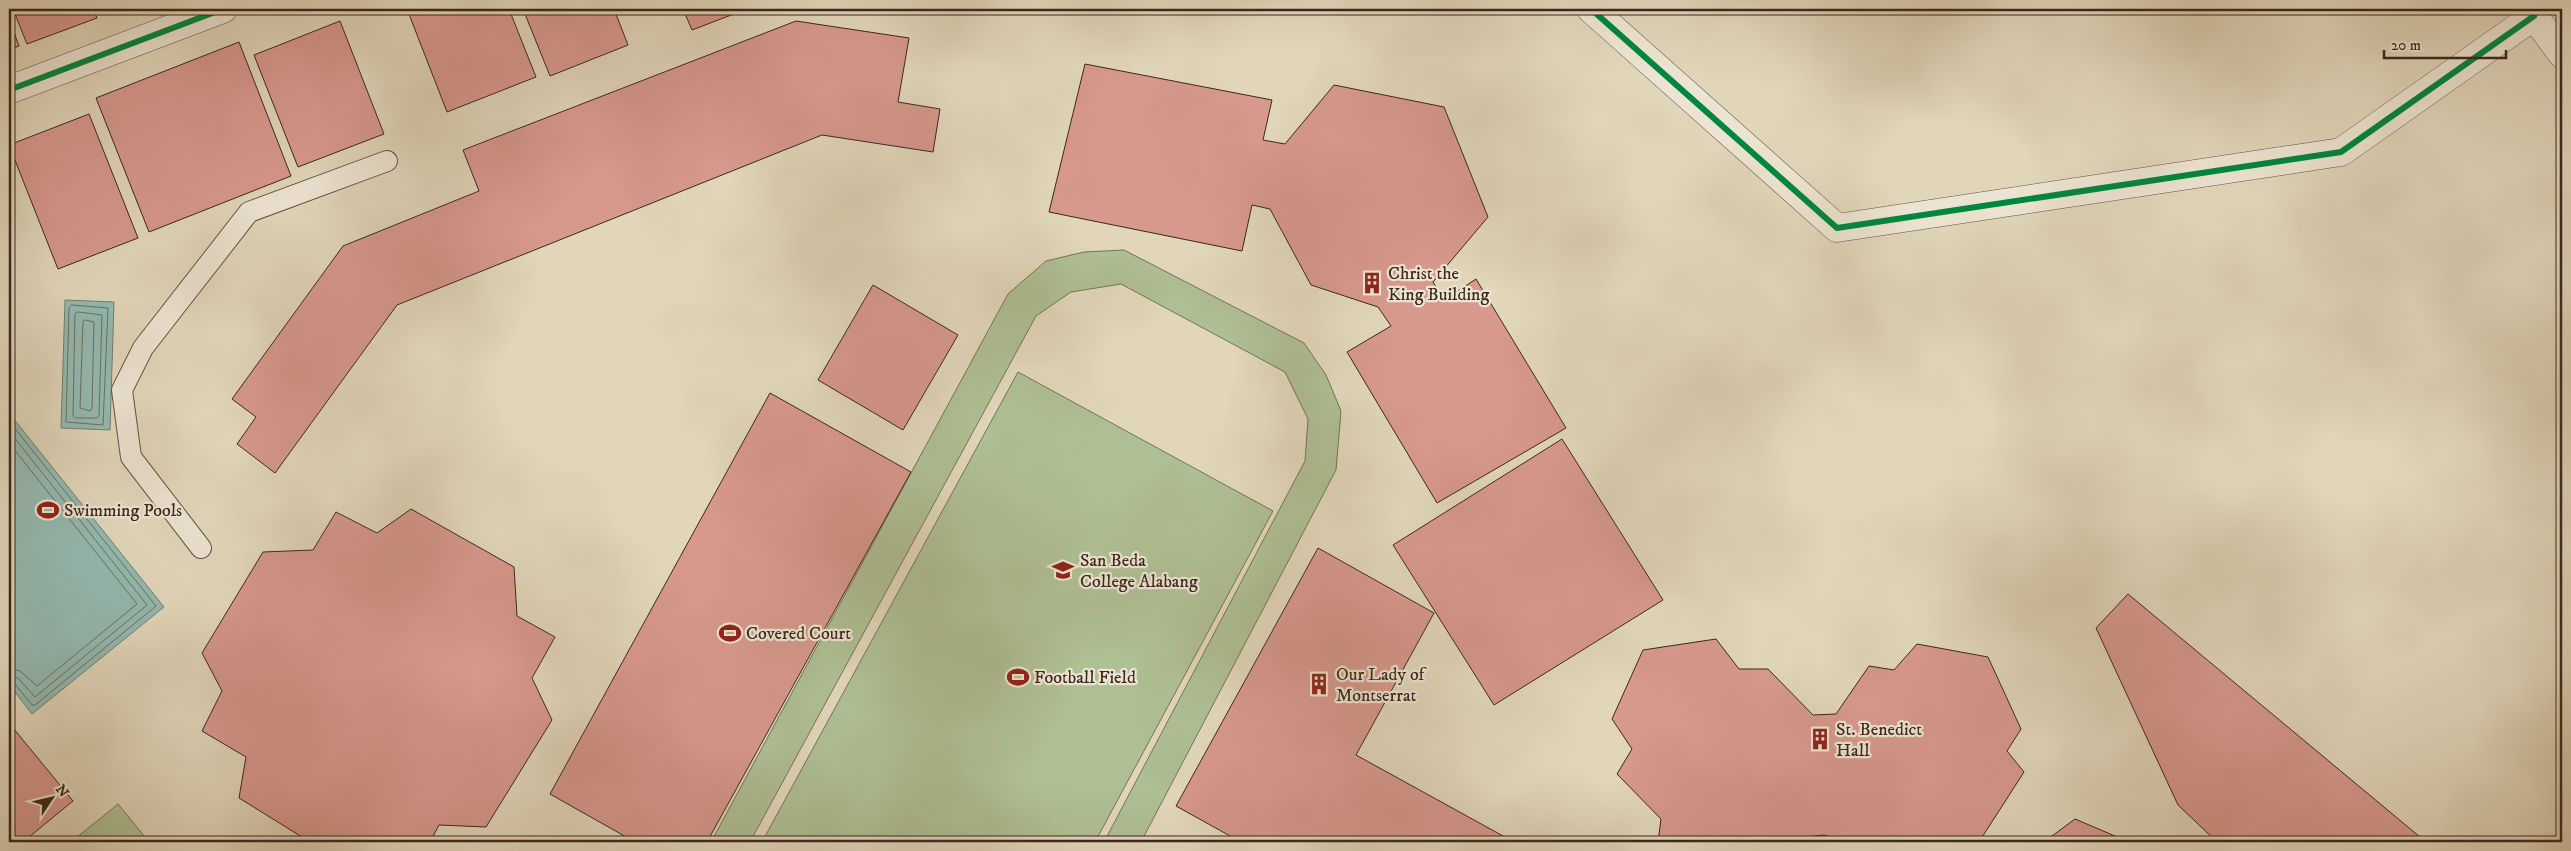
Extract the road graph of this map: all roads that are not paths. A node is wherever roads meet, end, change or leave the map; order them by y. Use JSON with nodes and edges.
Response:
{"nodes":[{"id":1,"x":223,"y":9,"type":"edge"},
{"id":2,"x":1591,"y":9,"type":"edge"},
{"id":3,"x":2531,"y":12,"type":"edge"},
{"id":4,"x":2562,"y":54,"type":"edge"},
{"id":5,"x":9,"y":90,"type":"edge"},
{"id":6,"x":387,"y":161,"type":"dead end"},
{"id":7,"x":201,"y":548,"type":"dead end"}],
"edges":[{"from":1,"to":5,"type":"street"},
{"from":2,"to":3,"type":"street"},
{"from":3,"to":4,"type":"street"},
{"from":6,"to":7,"type":"lane"}]}
